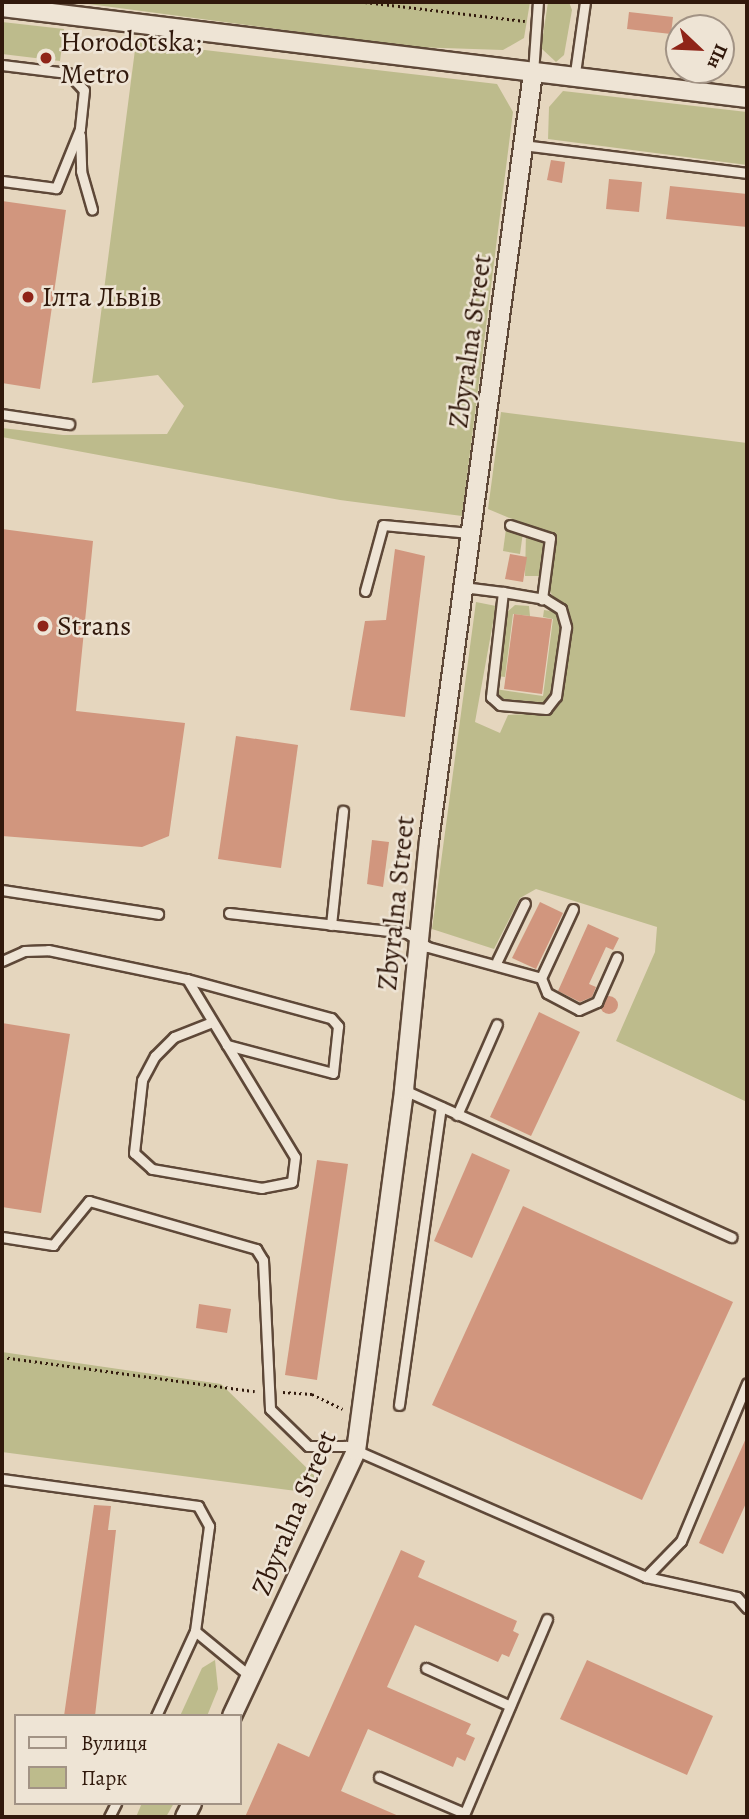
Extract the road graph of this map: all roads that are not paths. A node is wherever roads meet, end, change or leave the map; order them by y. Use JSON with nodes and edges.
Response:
{"nodes":[{"id":1,"x":538,"y":2,"type":"edge"},
{"id":2,"x":585,"y":2,"type":"edge"},
{"id":3,"x":2,"y":7,"type":"edge"},
{"id":4,"x":55,"y":8,"type":"edge"},
{"id":5,"x":2,"y":65,"type":"edge"},
{"id":6,"x":533,"y":73,"type":"junction"},
{"id":7,"x":575,"y":73,"type":"junction"},
{"id":8,"x":747,"y":98,"type":"edge"},
{"id":9,"x":80,"y":129,"type":"junction"},
{"id":10,"x":523,"y":145,"type":"junction"},
{"id":11,"x":747,"y":173,"type":"edge"},
{"id":12,"x":2,"y":181,"type":"edge"},
{"id":13,"x":92,"y":209,"type":"dead end"},
{"id":14,"x":2,"y":414,"type":"edge"},
{"id":15,"x":69,"y":424,"type":"dead end"},
{"id":16,"x":510,"y":526,"type":"dead end"},
{"id":17,"x":470,"y":533,"type":"junction"},
{"id":18,"x":463,"y":587,"type":"junction"},
{"id":19,"x":365,"y":591,"type":"dead end"},
{"id":20,"x":503,"y":592,"type":"junction"},
{"id":21,"x":542,"y":599,"type":"junction"},
{"id":22,"x":343,"y":811,"type":"dead end"},
{"id":23,"x":2,"y":890,"type":"edge"},
{"id":24,"x":525,"y":904,"type":"dead end"},
{"id":25,"x":573,"y":909,"type":"dead end"},
{"id":26,"x":229,"y":913,"type":"dead end"},
{"id":27,"x":158,"y":914,"type":"dead end"},
{"id":28,"x":331,"y":925,"type":"junction"},
{"id":29,"x":418,"y":941,"type":"junction"},
{"id":30,"x":617,"y":957,"type":"dead end"},
{"id":31,"x":2,"y":961,"type":"edge"},
{"id":32,"x":497,"y":961,"type":"junction"},
{"id":33,"x":541,"y":978,"type":"junction"},
{"id":34,"x":187,"y":979,"type":"junction"},
{"id":35,"x":212,"y":1022,"type":"junction"},
{"id":36,"x":497,"y":1024,"type":"dead end"},
{"id":37,"x":227,"y":1045,"type":"junction"},
{"id":38,"x":404,"y":1090,"type":"junction"},
{"id":39,"x":441,"y":1107,"type":"junction"},
{"id":40,"x":457,"y":1115,"type":"junction"},
{"id":41,"x":2,"y":1237,"type":"edge"},
{"id":42,"x":731,"y":1237,"type":"dead end"},
{"id":43,"x":747,"y":1384,"type":"edge"},
{"id":44,"x":399,"y":1405,"type":"dead end"},
{"id":45,"x":356,"y":1451,"type":"junction"},
{"id":46,"x":2,"y":1479,"type":"edge"},
{"id":47,"x":646,"y":1577,"type":"junction"},
{"id":48,"x":747,"y":1608,"type":"edge"},
{"id":49,"x":547,"y":1619,"type":"dead end"},
{"id":50,"x":195,"y":1631,"type":"junction"},
{"id":51,"x":426,"y":1668,"type":"dead end"},
{"id":52,"x":250,"y":1677,"type":"junction"},
{"id":53,"x":510,"y":1706,"type":"junction"},
{"id":54,"x":157,"y":1714,"type":"edge"},
{"id":55,"x":233,"y":1714,"type":"edge"},
{"id":56,"x":379,"y":1777,"type":"dead end"},
{"id":57,"x":463,"y":1815,"type":"edge"}],
"edges":[{"from":1,"to":6,"type":"lane"},
{"from":2,"to":7,"type":"lane"},
{"from":3,"to":4,"type":"street"},
{"from":4,"to":6,"type":"street"},
{"from":5,"to":9,"type":"lane"},
{"from":6,"to":7,"type":"street"},
{"from":6,"to":10,"type":"street","name":"Zbyralna Street"},
{"from":7,"to":8,"type":"street"},
{"from":9,"to":12,"type":"lane"},
{"from":9,"to":13,"type":"lane"},
{"from":10,"to":11,"type":"lane"},
{"from":10,"to":17,"type":"street","name":"Zbyralna Street"},
{"from":14,"to":15,"type":"lane"},
{"from":16,"to":21,"type":"lane"},
{"from":17,"to":18,"type":"street","name":"Zbyralna Street"},
{"from":17,"to":19,"type":"lane"},
{"from":18,"to":20,"type":"lane"},
{"from":18,"to":29,"type":"street","name":"Zbyralna Street"},
{"from":20,"to":21,"type":"lane"},
{"from":20,"to":21,"type":"lane"},
{"from":22,"to":28,"type":"lane"},
{"from":23,"to":27,"type":"lane"},
{"from":24,"to":32,"type":"lane"},
{"from":25,"to":33,"type":"lane"},
{"from":26,"to":28,"type":"lane"},
{"from":28,"to":29,"type":"lane"},
{"from":29,"to":32,"type":"lane"},
{"from":29,"to":38,"type":"street","name":"Zbyralna Street"},
{"from":30,"to":33,"type":"lane"},
{"from":31,"to":34,"type":"lane"},
{"from":32,"to":33,"type":"lane"},
{"from":34,"to":35,"type":"lane"},
{"from":34,"to":37,"type":"lane"},
{"from":35,"to":37,"type":"lane"},
{"from":35,"to":37,"type":"lane"},
{"from":36,"to":40,"type":"lane"},
{"from":38,"to":39,"type":"lane"},
{"from":38,"to":45,"type":"street","name":"Zbyralna Street"},
{"from":39,"to":40,"type":"lane"},
{"from":39,"to":44,"type":"lane"},
{"from":40,"to":42,"type":"lane"},
{"from":41,"to":45,"type":"lane"},
{"from":43,"to":47,"type":"lane"},
{"from":45,"to":47,"type":"lane"},
{"from":45,"to":52,"type":"street","name":"Zbyralna Street"},
{"from":46,"to":50,"type":"lane"},
{"from":47,"to":48,"type":"lane"},
{"from":49,"to":53,"type":"lane"},
{"from":50,"to":52,"type":"lane"},
{"from":50,"to":54,"type":"lane"},
{"from":51,"to":53,"type":"lane"},
{"from":52,"to":55,"type":"street","name":"Zbyralna Street"},
{"from":53,"to":57,"type":"lane"},
{"from":56,"to":57,"type":"lane"}]}
